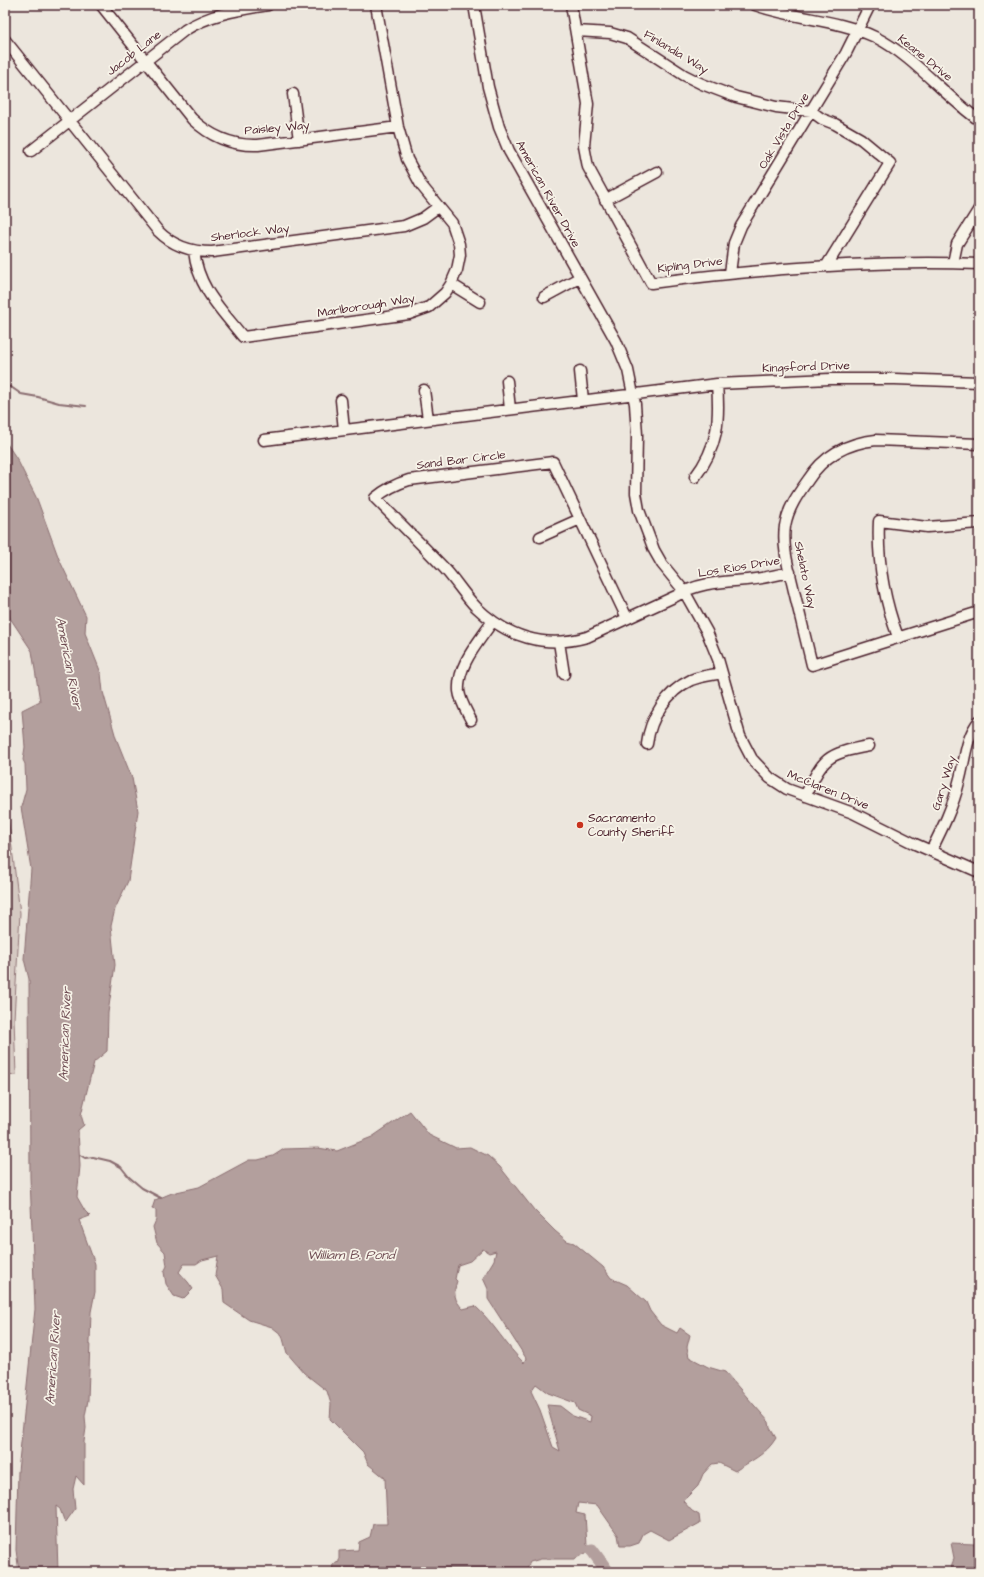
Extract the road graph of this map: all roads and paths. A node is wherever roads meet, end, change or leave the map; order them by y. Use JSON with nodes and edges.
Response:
{"nodes":[{"id":1,"x":101,"y":5,"type":"edge"},
{"id":2,"x":212,"y":5,"type":"edge"},
{"id":3,"x":268,"y":5,"type":"edge"},
{"id":4,"x":376,"y":5,"type":"edge"},
{"id":5,"x":474,"y":5,"type":"edge"},
{"id":6,"x":571,"y":5,"type":"edge"},
{"id":7,"x":755,"y":5,"type":"edge"},
{"id":8,"x":870,"y":5,"type":"edge"},
{"id":9,"x":215,"y":15,"type":"junction"},
{"id":10,"x":858,"y":30,"type":"junction"},
{"id":11,"x":576,"y":31,"type":"junction"},
{"id":12,"x":5,"y":40,"type":"edge"},
{"id":13,"x":145,"y":61,"type":"junction"},
{"id":14,"x":293,"y":94,"type":"dead end"},
{"id":15,"x":811,"y":111,"type":"junction"},
{"id":16,"x":979,"y":120,"type":"edge"},
{"id":17,"x":69,"y":121,"type":"junction"},
{"id":18,"x":398,"y":128,"type":"junction"},
{"id":19,"x":299,"y":140,"type":"junction"},
{"id":20,"x":31,"y":151,"type":"dead end"},
{"id":21,"x":657,"y":172,"type":"dead end"},
{"id":22,"x":605,"y":200,"type":"junction"},
{"id":23,"x":438,"y":206,"type":"junction"},
{"id":24,"x":979,"y":209,"type":"edge"},
{"id":25,"x":194,"y":251,"type":"junction"},
{"id":26,"x":953,"y":263,"type":"junction"},
{"id":27,"x":979,"y":264,"type":"edge"},
{"id":28,"x":827,"y":265,"type":"junction"},
{"id":29,"x":730,"y":273,"type":"junction"},
{"id":30,"x":580,"y":278,"type":"junction"},
{"id":31,"x":451,"y":284,"type":"junction"},
{"id":32,"x":544,"y":297,"type":"dead end"},
{"id":33,"x":480,"y":302,"type":"dead end"},
{"id":34,"x":580,"y":372,"type":"dead end"},
{"id":35,"x":507,"y":381,"type":"dead end"},
{"id":36,"x":979,"y":382,"type":"edge"},
{"id":37,"x":717,"y":384,"type":"junction"},
{"id":38,"x":424,"y":390,"type":"dead end"},
{"id":39,"x":633,"y":393,"type":"junction"},
{"id":40,"x":341,"y":400,"type":"dead end"},
{"id":41,"x":583,"y":400,"type":"junction"},
{"id":42,"x":510,"y":409,"type":"junction"},
{"id":43,"x":428,"y":419,"type":"junction"},
{"id":44,"x":344,"y":430,"type":"junction"},
{"id":45,"x":264,"y":440,"type":"dead end"},
{"id":46,"x":979,"y":444,"type":"edge"},
{"id":47,"x":695,"y":477,"type":"dead end"},
{"id":48,"x":580,"y":519,"type":"junction"},
{"id":49,"x":979,"y":523,"type":"edge"},
{"id":50,"x":540,"y":537,"type":"dead end"},
{"id":51,"x":790,"y":572,"type":"junction"},
{"id":52,"x":684,"y":591,"type":"junction"},
{"id":53,"x":979,"y":612,"type":"edge"},
{"id":54,"x":627,"y":618,"type":"junction"},
{"id":55,"x":492,"y":622,"type":"junction"},
{"id":56,"x":898,"y":637,"type":"junction"},
{"id":57,"x":559,"y":642,"type":"junction"},
{"id":58,"x":722,"y":673,"type":"junction"},
{"id":59,"x":564,"y":674,"type":"dead end"},
{"id":60,"x":471,"y":720,"type":"dead end"},
{"id":61,"x":979,"y":721,"type":"edge"},
{"id":62,"x":647,"y":744,"type":"dead end"},
{"id":63,"x":869,"y":746,"type":"dead end"},
{"id":64,"x":805,"y":796,"type":"junction"},
{"id":65,"x":931,"y":851,"type":"junction"},
{"id":66,"x":979,"y":872,"type":"edge"}],
"edges":[{"from":1,"to":13,"type":"street","name":"Paisley Way"},
{"from":2,"to":9,"type":"street"},
{"from":3,"to":9,"type":"street","name":"Jacob Lane"},
{"from":4,"to":18,"type":"street","name":"Marlborough Way"},
{"from":5,"to":30,"type":"street","name":"American River Drive"},
{"from":6,"to":11,"type":"street","name":"Kipling Drive"},
{"from":7,"to":10,"type":"street","name":"Keane Drive"},
{"from":8,"to":10,"type":"street","name":"Oak Vista Drive"},
{"from":9,"to":13,"type":"street","name":"Jacob Lane"},
{"from":10,"to":15,"type":"street","name":"Oak Vista Drive"},
{"from":10,"to":16,"type":"street","name":"Keane Drive"},
{"from":11,"to":15,"type":"street","name":"Finlandia Way"},
{"from":11,"to":22,"type":"street","name":"Kipling Drive"},
{"from":12,"to":17,"type":"street","name":"Sherlock Way"},
{"from":13,"to":17,"type":"street","name":"Jacob Lane"},
{"from":13,"to":19,"type":"street","name":"Paisley Way"},
{"from":14,"to":19,"type":"street"},
{"from":15,"to":28,"type":"street","name":"Finlandia Way"},
{"from":15,"to":29,"type":"street","name":"Oak Vista Drive"},
{"from":17,"to":20,"type":"street","name":"Jacob Lane"},
{"from":17,"to":25,"type":"street","name":"Sherlock Way"},
{"from":18,"to":19,"type":"street","name":"Paisley Way"},
{"from":18,"to":23,"type":"street","name":"Marlborough Way"},
{"from":21,"to":22,"type":"street"},
{"from":22,"to":29,"type":"street","name":"Kipling Drive"},
{"from":23,"to":25,"type":"street","name":"Sherlock Way"},
{"from":23,"to":31,"type":"street","name":"Marlborough Way"},
{"from":24,"to":26,"type":"street"},
{"from":25,"to":31,"type":"street","name":"Marlborough Way"},
{"from":26,"to":27,"type":"street","name":"Kipling Drive"},
{"from":26,"to":28,"type":"street","name":"Kipling Drive"},
{"from":28,"to":29,"type":"street","name":"Kipling Drive"},
{"from":30,"to":32,"type":"street"},
{"from":30,"to":39,"type":"street","name":"American River Drive"},
{"from":31,"to":33,"type":"street"},
{"from":34,"to":41,"type":"street"},
{"from":35,"to":42,"type":"street"},
{"from":36,"to":37,"type":"street","name":"Kingsford Drive"},
{"from":37,"to":39,"type":"street","name":"Kingsford Drive"},
{"from":37,"to":47,"type":"street"},
{"from":38,"to":43,"type":"street"},
{"from":39,"to":41,"type":"street","name":"Kingsford Drive"},
{"from":39,"to":52,"type":"street","name":"American River Drive"},
{"from":40,"to":44,"type":"street"},
{"from":41,"to":42,"type":"street","name":"Kingsford Drive"},
{"from":42,"to":43,"type":"street","name":"Kingsford Drive"},
{"from":43,"to":44,"type":"street","name":"Kingsford Drive"},
{"from":44,"to":45,"type":"street","name":"Kingsford Drive"},
{"from":46,"to":51,"type":"street","name":"Shelato Way"},
{"from":48,"to":50,"type":"street"},
{"from":48,"to":54,"type":"street","name":"Sand Bar Circle"},
{"from":48,"to":55,"type":"street","name":"Sand Bar Circle"},
{"from":49,"to":56,"type":"street"},
{"from":51,"to":52,"type":"street","name":"Los Rios Drive"},
{"from":51,"to":56,"type":"street","name":"Shelato Way"},
{"from":52,"to":54,"type":"street","name":"Los Rios Drive"},
{"from":52,"to":58,"type":"street","name":"McClaren Drive"},
{"from":53,"to":56,"type":"street"},
{"from":54,"to":57,"type":"street","name":"Sand Bar Circle"},
{"from":55,"to":57,"type":"street","name":"Sand Bar Circle"},
{"from":55,"to":60,"type":"street"},
{"from":57,"to":59,"type":"street"},
{"from":58,"to":62,"type":"street"},
{"from":58,"to":64,"type":"street","name":"McClaren Drive"},
{"from":61,"to":65,"type":"street","name":"Gary Way"},
{"from":63,"to":64,"type":"street"},
{"from":64,"to":65,"type":"street","name":"McClaren Drive"},
{"from":65,"to":66,"type":"street","name":"McClaren Drive"}]}
